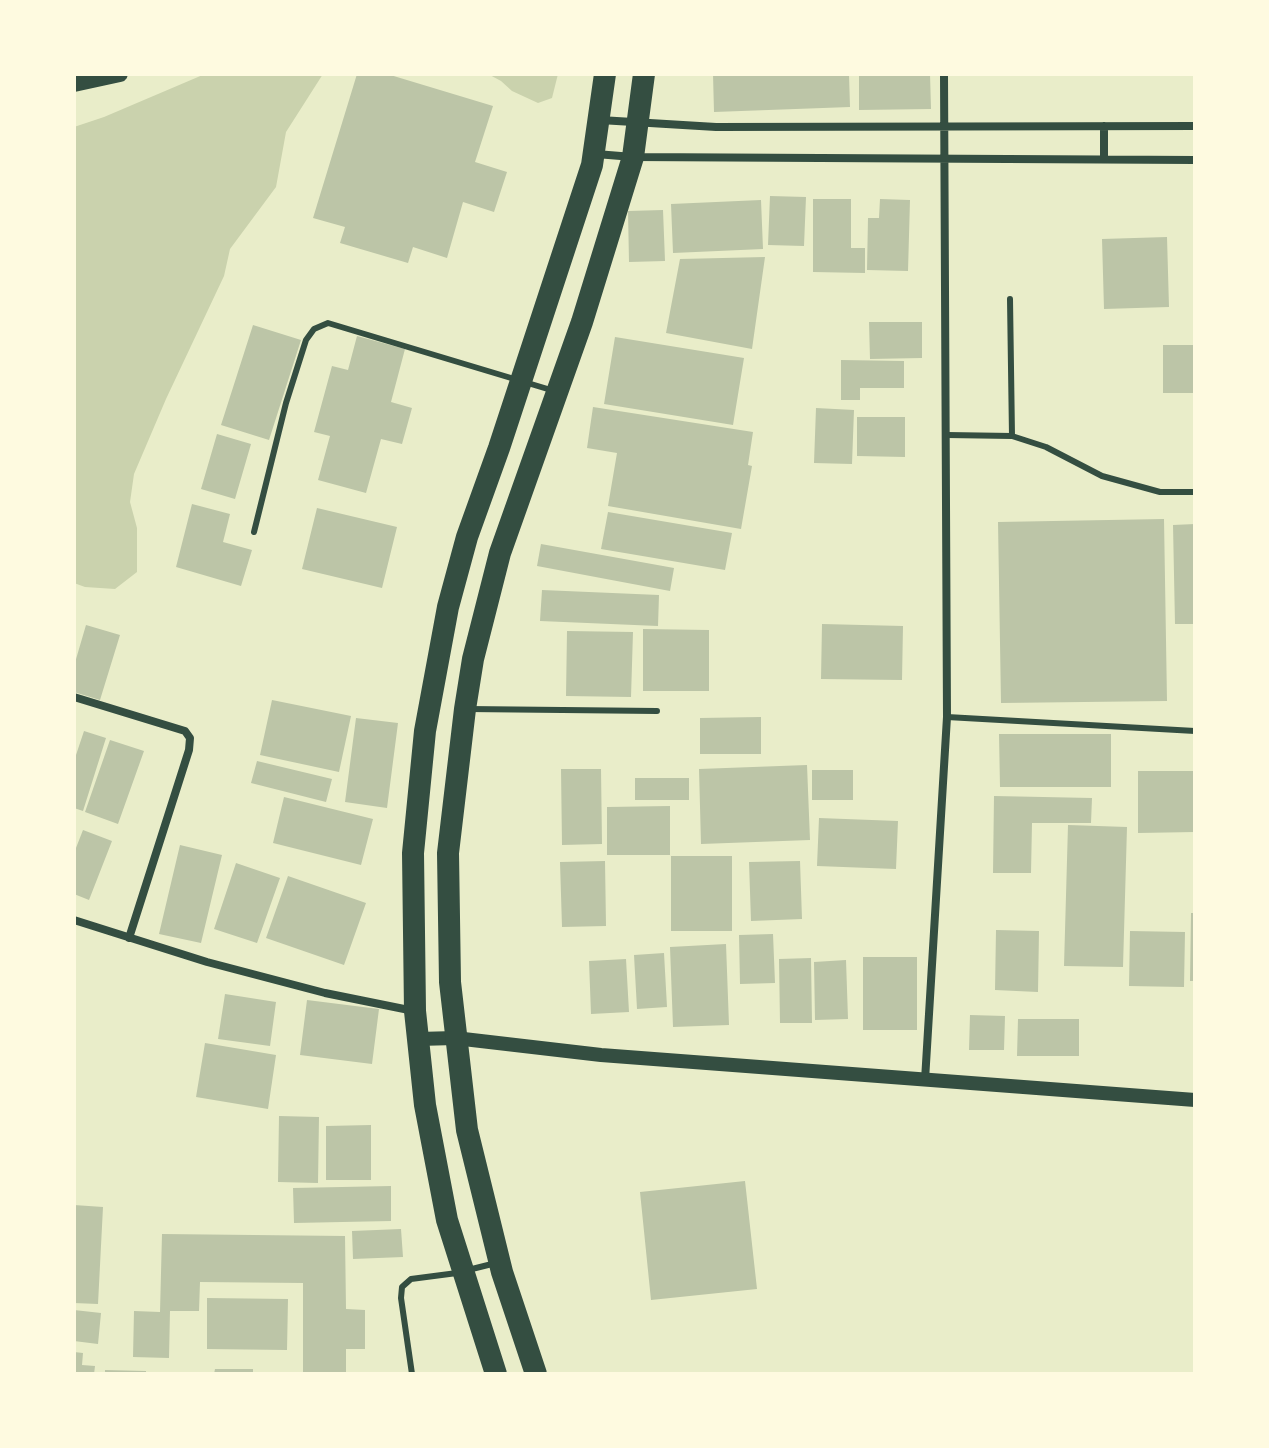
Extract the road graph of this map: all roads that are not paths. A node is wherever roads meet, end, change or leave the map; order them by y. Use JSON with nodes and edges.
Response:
{"nodes":[{"id":1,"x":120,"y":74,"type":"edge"},
{"id":2,"x":605,"y":74,"type":"edge"},
{"id":3,"x":644,"y":74,"type":"edge"},
{"id":4,"x":944,"y":74,"type":"edge"},
{"id":5,"x":74,"y":84,"type":"edge"},
{"id":6,"x":598,"y":120,"type":"junction"},
{"id":7,"x":637,"y":123,"type":"junction"},
{"id":8,"x":944,"y":125,"type":"junction"},
{"id":9,"x":1104,"y":126,"type":"junction"},
{"id":10,"x":1195,"y":126,"type":"edge"},
{"id":11,"x":593,"y":154,"type":"junction"},
{"id":12,"x":633,"y":157,"type":"junction"},
{"id":13,"x":944,"y":158,"type":"junction"},
{"id":14,"x":1104,"y":159,"type":"junction"},
{"id":15,"x":1195,"y":160,"type":"edge"},
{"id":16,"x":1010,"y":299,"type":"dead end"},
{"id":17,"x":522,"y":380,"type":"junction"},
{"id":18,"x":558,"y":393,"type":"junction"},
{"id":19,"x":947,"y":435,"type":"junction"},
{"id":20,"x":1012,"y":436,"type":"junction"},
{"id":21,"x":1195,"y":492,"type":"edge"},
{"id":22,"x":254,"y":532,"type":"dead end"},
{"id":23,"x":74,"y":697,"type":"edge"},
{"id":24,"x":465,"y":709,"type":"junction"},
{"id":25,"x":657,"y":711,"type":"dead end"},
{"id":26,"x":947,"y":717,"type":"junction"},
{"id":27,"x":1195,"y":731,"type":"edge"},
{"id":28,"x":74,"y":920,"type":"edge"},
{"id":29,"x":129,"y":938,"type":"junction"},
{"id":30,"x":415,"y":1011,"type":"junction"},
{"id":31,"x":455,"y":1038,"type":"junction"},
{"id":32,"x":418,"y":1039,"type":"junction"},
{"id":33,"x":925,"y":1081,"type":"junction"},
{"id":34,"x":1195,"y":1100,"type":"edge"},
{"id":35,"x":499,"y":1262,"type":"junction"},
{"id":36,"x":463,"y":1271,"type":"junction"},
{"id":37,"x":412,"y":1374,"type":"edge"},
{"id":38,"x":496,"y":1374,"type":"edge"},
{"id":39,"x":536,"y":1374,"type":"edge"}],
"edges":[{"from":1,"to":5,"type":"main road"},
{"from":2,"to":6,"type":"highway"},
{"from":3,"to":7,"type":"highway"},
{"from":4,"to":8,"type":"street"},
{"from":6,"to":7,"type":"street"},
{"from":6,"to":11,"type":"highway"},
{"from":7,"to":8,"type":"street"},
{"from":7,"to":12,"type":"highway"},
{"from":8,"to":9,"type":"street"},
{"from":8,"to":13,"type":"street"},
{"from":9,"to":10,"type":"street"},
{"from":9,"to":14,"type":"street"},
{"from":11,"to":12,"type":"street"},
{"from":11,"to":17,"type":"highway"},
{"from":12,"to":13,"type":"street"},
{"from":12,"to":18,"type":"highway"},
{"from":13,"to":14,"type":"street"},
{"from":13,"to":19,"type":"street"},
{"from":14,"to":15,"type":"street"},
{"from":16,"to":20,"type":"lane"},
{"from":17,"to":18,"type":"lane"},
{"from":17,"to":22,"type":"lane"},
{"from":17,"to":30,"type":"highway"},
{"from":18,"to":24,"type":"highway"},
{"from":19,"to":20,"type":"lane"},
{"from":19,"to":26,"type":"street"},
{"from":20,"to":21,"type":"lane"},
{"from":23,"to":29,"type":"street"},
{"from":24,"to":25,"type":"lane"},
{"from":24,"to":31,"type":"highway"},
{"from":26,"to":27,"type":"lane"},
{"from":26,"to":33,"type":"street"},
{"from":28,"to":29,"type":"street"},
{"from":29,"to":30,"type":"street"},
{"from":30,"to":32,"type":"highway"},
{"from":31,"to":32,"type":"street"},
{"from":31,"to":33,"type":"street"},
{"from":31,"to":35,"type":"highway"},
{"from":32,"to":36,"type":"highway"},
{"from":33,"to":34,"type":"street"},
{"from":35,"to":36,"type":"lane"},
{"from":35,"to":39,"type":"highway"},
{"from":36,"to":37,"type":"lane"},
{"from":36,"to":38,"type":"highway"}]}
